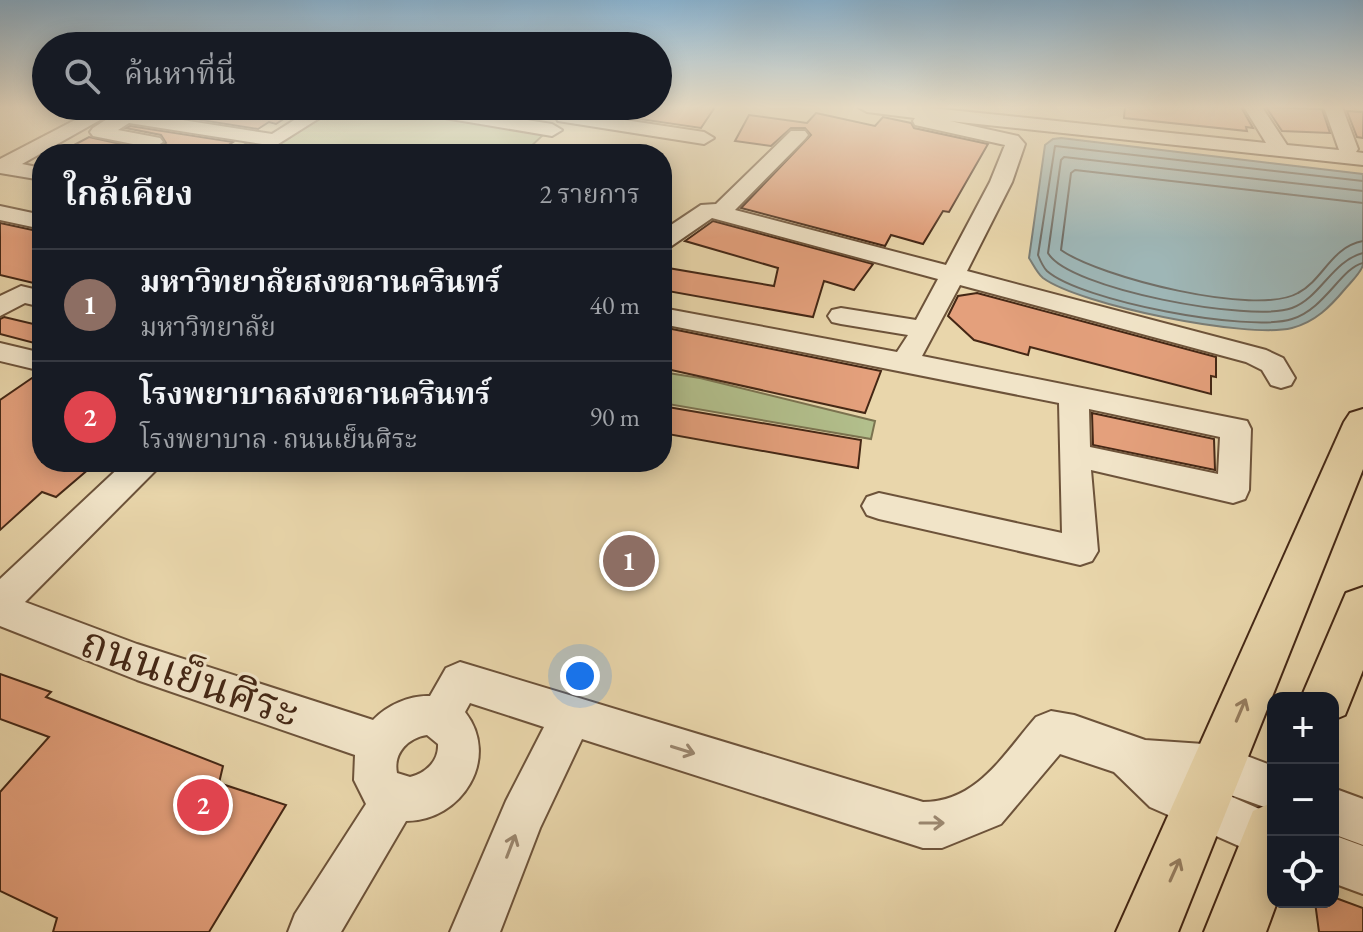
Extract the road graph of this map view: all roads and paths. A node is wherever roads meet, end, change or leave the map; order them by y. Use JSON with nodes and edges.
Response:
{"nodes":[{"id":1,"x":30,"y":150,"type":"edge"},
{"id":2,"x":782,"y":150,"type":"edge"},
{"id":3,"x":1012,"y":150,"type":"edge"},
{"id":4,"x":1329,"y":150,"type":"edge"},
{"id":5,"x":1358,"y":153,"type":"edge"},
{"id":6,"x":1,"y":166,"type":"edge"},
{"id":7,"x":32,"y":172,"type":"edge"},
{"id":8,"x":709,"y":210,"type":"junction"},
{"id":9,"x":0,"y":213,"type":"edge"},
{"id":10,"x":32,"y":220,"type":"edge"},
{"id":11,"x":672,"y":235,"type":"edge"},
{"id":12,"x":953,"y":272,"type":"junction"},
{"id":13,"x":841,"y":316,"type":"dead end"},
{"id":14,"x":672,"y":318,"type":"edge"},
{"id":15,"x":924,"y":329,"type":"junction"},
{"id":16,"x":0,"y":352,"type":"edge"},
{"id":17,"x":32,"y":360,"type":"edge"},
{"id":18,"x":904,"y":362,"type":"junction"},
{"id":19,"x":1281,"y":378,"type":"dead end"},
{"id":20,"x":1074,"y":397,"type":"junction"},
{"id":21,"x":1363,"y":422,"type":"edge"},
{"id":22,"x":1074,"y":455,"type":"junction"},
{"id":23,"x":135,"y":472,"type":"edge"},
{"id":24,"x":879,"y":506,"type":"dead end"},
{"id":25,"x":0,"y":606,"type":"edge"},
{"id":26,"x":1363,"y":607,"type":"edge"},
{"id":27,"x":1329,"y":692,"type":"edge"},
{"id":28,"x":572,"y":716,"type":"junction"},
{"id":29,"x":441,"y":717,"type":"junction"},
{"id":30,"x":380,"y":743,"type":"junction"},
{"id":31,"x":1210,"y":788,"type":"junction"},
{"id":32,"x":395,"y":798,"type":"junction"},
{"id":33,"x":1339,"y":813,"type":"edge"},
{"id":34,"x":1267,"y":821,"type":"edge"},
{"id":35,"x":1363,"y":822,"type":"edge"},
{"id":36,"x":1268,"y":836,"type":"edge"},
{"id":37,"x":1339,"y":861,"type":"edge"},
{"id":38,"x":1363,"y":870,"type":"edge"},
{"id":39,"x":484,"y":927,"type":"edge"},
{"id":40,"x":313,"y":932,"type":"edge"},
{"id":41,"x":1147,"y":932,"type":"edge"},
{"id":42,"x":1235,"y":932,"type":"edge"}],
"edges":[{"from":1,"to":6,"type":"street"},
{"from":2,"to":8,"type":"street"},
{"from":3,"to":12,"type":"street"},
{"from":4,"to":5,"type":"street"},
{"from":6,"to":7,"type":"street"},
{"from":8,"to":11,"type":"street"},
{"from":8,"to":12,"type":"street"},
{"from":9,"to":10,"type":"street"},
{"from":12,"to":15,"type":"street"},
{"from":12,"to":19,"type":"street"},
{"from":13,"to":15,"type":"street"},
{"from":14,"to":18,"type":"street"},
{"from":15,"to":18,"type":"street"},
{"from":16,"to":17,"type":"street"},
{"from":18,"to":20,"type":"street"},
{"from":20,"to":22,"type":"street"},
{"from":20,"to":22,"type":"street"},
{"from":31,"to":21,"type":"main road","one_way":true},
{"from":22,"to":24,"type":"street"},
{"from":23,"to":25,"type":"street"},
{"from":25,"to":30,"type":"street","name":"ถนนเย็นศิระ"},
{"from":26,"to":27,"type":"main road"},
{"from":28,"to":29,"type":"street"},
{"from":28,"to":31,"type":"street","one_way":true},
{"from":39,"to":28,"type":"street","one_way":true},
{"from":29,"to":30,"type":"street"},
{"from":29,"to":32,"type":"street"},
{"from":30,"to":32,"type":"street"},
{"from":31,"to":34,"type":"street"},
{"from":41,"to":31,"type":"main road","one_way":true},
{"from":32,"to":40,"type":"street"},
{"from":33,"to":35,"type":"street"},
{"from":36,"to":42,"type":"main road"},
{"from":37,"to":38,"type":"street"}]}
